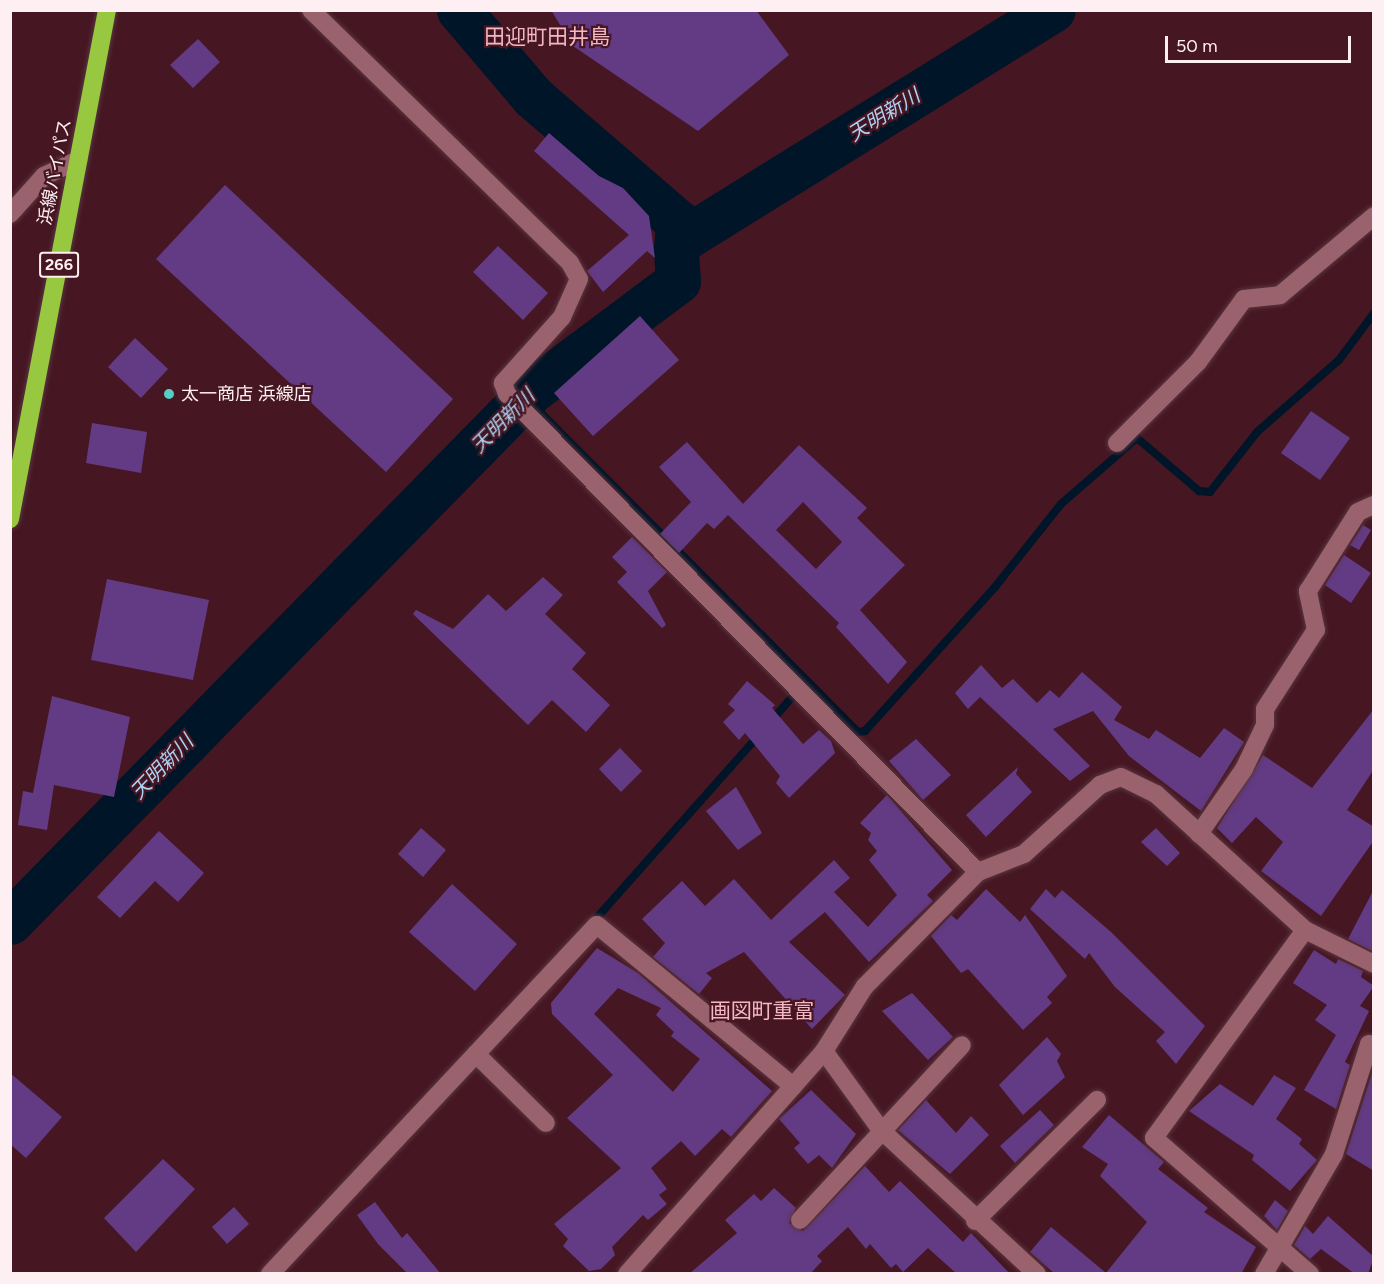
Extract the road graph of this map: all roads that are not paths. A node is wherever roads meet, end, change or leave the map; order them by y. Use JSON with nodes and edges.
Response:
{"nodes":[{"id":1,"x":107,"y":10,"type":"edge"},
{"id":2,"x":311,"y":10,"type":"edge"},
{"id":3,"x":78,"y":160,"type":"junction"},
{"id":4,"x":10,"y":214,"type":"edge"},
{"id":5,"x":1374,"y":216,"type":"edge"},
{"id":6,"x":1117,"y":443,"type":"dead end"},
{"id":7,"x":1374,"y":505,"type":"edge"},
{"id":8,"x":10,"y":519,"type":"edge"},
{"id":9,"x":1199,"y":834,"type":"junction"},
{"id":10,"x":978,"y":872,"type":"junction"},
{"id":11,"x":1305,"y":930,"type":"junction"},
{"id":12,"x":1374,"y":964,"type":"edge"},
{"id":13,"x":962,"y":1045,"type":"dead end"},
{"id":14,"x":1374,"y":1048,"type":"edge"},
{"id":15,"x":824,"y":1051,"type":"junction"},
{"id":16,"x":476,"y":1054,"type":"junction"},
{"id":17,"x":793,"y":1086,"type":"junction"},
{"id":18,"x":1097,"y":1100,"type":"dead end"},
{"id":19,"x":546,"y":1123,"type":"dead end"},
{"id":20,"x":881,"y":1130,"type":"junction"},
{"id":21,"x":800,"y":1220,"type":"dead end"},
{"id":22,"x":975,"y":1221,"type":"junction"},
{"id":23,"x":1280,"y":1246,"type":"junction"},
{"id":24,"x":270,"y":1274,"type":"edge"},
{"id":25,"x":627,"y":1274,"type":"edge"},
{"id":26,"x":1037,"y":1274,"type":"edge"},
{"id":27,"x":1264,"y":1274,"type":"edge"},
{"id":28,"x":1310,"y":1274,"type":"edge"}],
"edges":[{"from":1,"to":3,"type":"highway","name":"浜線バイパス","number":"266"},
{"from":2,"to":10,"type":"street"},
{"from":3,"to":4,"type":"street"},
{"from":3,"to":8,"type":"highway","name":"浜線バイパス","number":"266"},
{"from":5,"to":6,"type":"street"},
{"from":7,"to":9,"type":"street"},
{"from":9,"to":10,"type":"street"},
{"from":9,"to":11,"type":"street"},
{"from":10,"to":15,"type":"street"},
{"from":11,"to":12,"type":"street"},
{"from":11,"to":23,"type":"street"},
{"from":13,"to":20,"type":"street"},
{"from":14,"to":23,"type":"street"},
{"from":15,"to":17,"type":"street"},
{"from":15,"to":20,"type":"street"},
{"from":16,"to":17,"type":"street"},
{"from":16,"to":19,"type":"street"},
{"from":16,"to":24,"type":"street"},
{"from":17,"to":25,"type":"street"},
{"from":18,"to":22,"type":"street"},
{"from":20,"to":21,"type":"street"},
{"from":20,"to":22,"type":"street"},
{"from":22,"to":26,"type":"street"},
{"from":23,"to":27,"type":"street"},
{"from":23,"to":28,"type":"street"}]}
